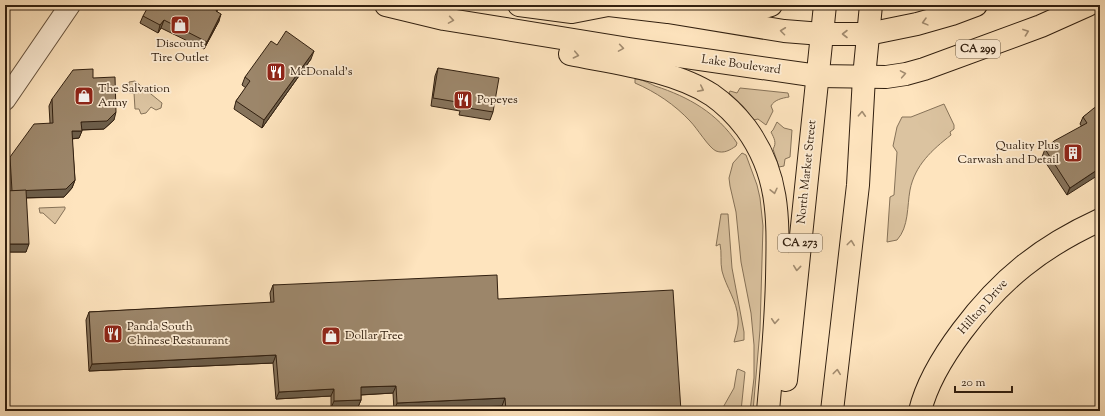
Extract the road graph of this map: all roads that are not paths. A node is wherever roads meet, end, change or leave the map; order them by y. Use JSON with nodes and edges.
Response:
{"nodes":[{"id":1,"x":70,"y":5,"type":"edge"},
{"id":2,"x":386,"y":5,"type":"edge"},
{"id":3,"x":519,"y":5,"type":"edge"},
{"id":4,"x":609,"y":5,"type":"edge"},
{"id":5,"x":771,"y":5,"type":"edge"},
{"id":6,"x":825,"y":5,"type":"edge"},
{"id":7,"x":871,"y":5,"type":"edge"},
{"id":8,"x":976,"y":5,"type":"edge"},
{"id":9,"x":1088,"y":5,"type":"edge"},
{"id":10,"x":416,"y":8,"type":"edge"},
{"id":11,"x":668,"y":12,"type":"junction"},
{"id":12,"x":500,"y":28,"type":"junction"},
{"id":13,"x":822,"y":34,"type":"junction"},
{"id":14,"x":868,"y":34,"type":"junction"},
{"id":15,"x":818,"y":76,"type":"junction"},
{"id":16,"x":864,"y":77,"type":"junction"},
{"id":17,"x":5,"y":100,"type":"edge"},
{"id":18,"x":1100,"y":220,"type":"edge"},
{"id":19,"x":768,"y":411,"type":"edge"},
{"id":20,"x":782,"y":411,"type":"edge"},
{"id":21,"x":832,"y":411,"type":"edge"},
{"id":22,"x":920,"y":411,"type":"edge"}],
"edges":[{"from":1,"to":17,"type":"street"},
{"from":2,"to":10,"type":"main road","name":"Lake Boulevard"},
{"from":3,"to":4,"type":"main road"},
{"from":4,"to":11,"type":"main road"},
{"from":5,"to":11,"type":"main road"},
{"from":6,"to":13,"type":"main road","name":"North Market Street","number":"CA 273"},
{"from":7,"to":14,"type":"main road"},
{"from":8,"to":14,"type":"main road","one_way":true},
{"from":16,"to":9,"type":"main road","name":"Lake Boulevard","number":"CA 299","one_way":true},
{"from":10,"to":12,"type":"main road","name":"Lake Boulevard","one_way":true},
{"from":13,"to":11,"type":"main road","one_way":true},
{"from":12,"to":15,"type":"main road","name":"Lake Boulevard","one_way":true},
{"from":12,"to":19,"type":"main road","one_way":true},
{"from":14,"to":13,"type":"main road","one_way":true},
{"from":13,"to":15,"type":"main road","name":"North Market Street","number":"CA 273"},
{"from":14,"to":16,"type":"main road"},
{"from":15,"to":16,"type":"main road","name":"Lake Boulevard"},
{"from":15,"to":20,"type":"main road","name":"North Market Street","number":"CA 273","one_way":true},
{"from":21,"to":16,"type":"main road","one_way":true},
{"from":18,"to":22,"type":"main road","name":"Hilltop Drive"}]}
